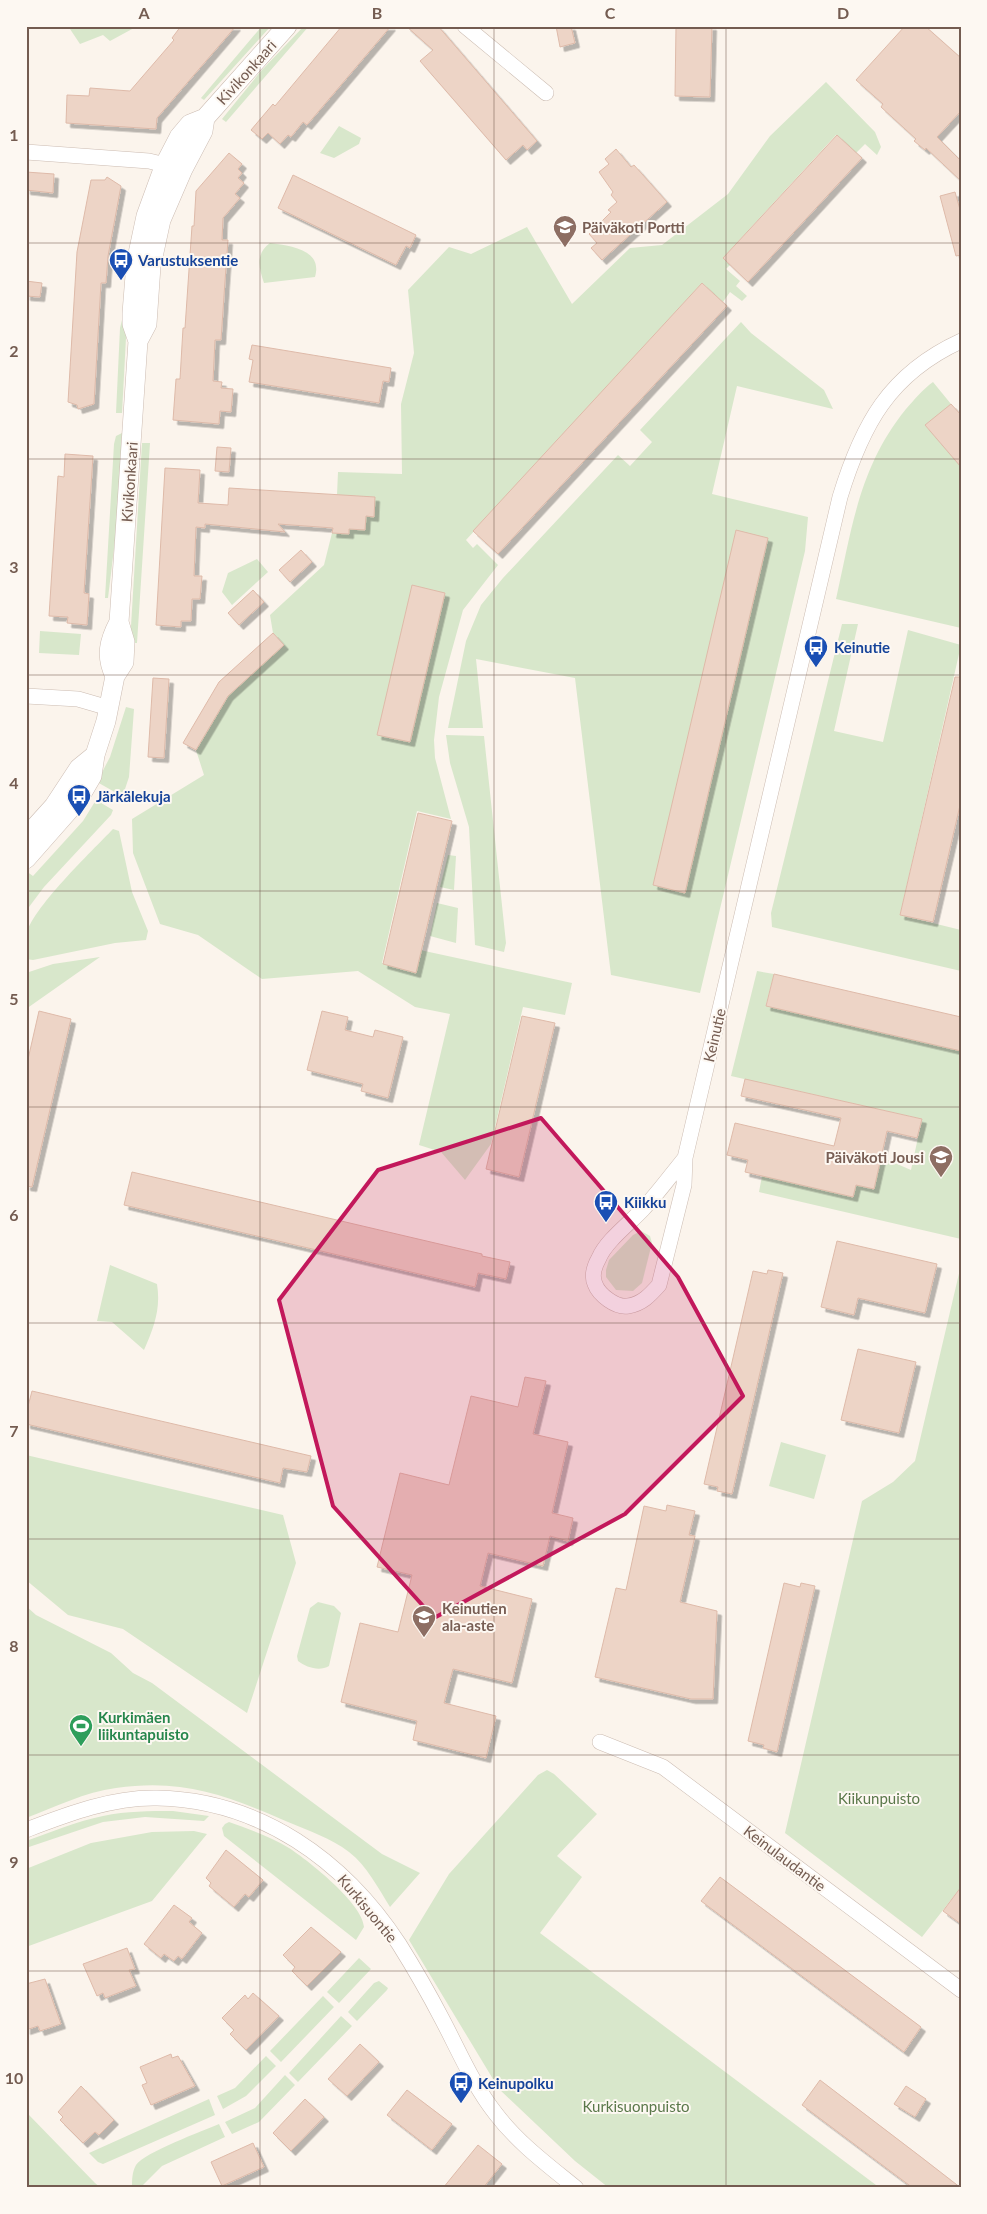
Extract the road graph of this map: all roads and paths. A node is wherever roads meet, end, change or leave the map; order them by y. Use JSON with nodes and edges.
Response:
{"nodes":[{"id":1,"x":288,"y":26,"type":"edge"},
{"id":2,"x":465,"y":26,"type":"edge"},
{"id":3,"x":546,"y":93,"type":"dead end"},
{"id":4,"x":26,"y":152,"type":"edge"},
{"id":5,"x":174,"y":166,"type":"junction"},
{"id":6,"x":961,"y":340,"type":"edge"},
{"id":7,"x":26,"y":696,"type":"edge"},
{"id":8,"x":109,"y":708,"type":"junction"},
{"id":9,"x":95,"y":755,"type":"junction"},
{"id":10,"x":26,"y":837,"type":"edge"},
{"id":11,"x":26,"y":859,"type":"edge"},
{"id":12,"x":685,"y":1158,"type":"junction"},
{"id":13,"x":600,"y":1742,"type":"dead end"},
{"id":14,"x":26,"y":1830,"type":"edge"},
{"id":15,"x":961,"y":1990,"type":"edge"},
{"id":16,"x":576,"y":2188,"type":"edge"}],
"edges":[{"from":1,"to":5,"type":"street","name":"Kivikonkaari"},
{"from":2,"to":3,"type":"street"},
{"from":4,"to":5,"type":"street"},
{"from":5,"to":8,"type":"street","name":"Kivikonkaari"},
{"from":6,"to":12,"type":"street","name":"Keinutie"},
{"from":7,"to":8,"type":"street"},
{"from":8,"to":9,"type":"street","name":"Kivikonkaari"},
{"from":9,"to":10,"type":"street"},
{"from":9,"to":11,"type":"street","name":"Kivikonkaari"},
{"from":12,"to":12,"type":"street","name":"Keinutie"},
{"from":13,"to":15,"type":"street","name":"Keinulaudantie"},
{"from":14,"to":16,"type":"street","name":"Kurkisuontie"}]}
